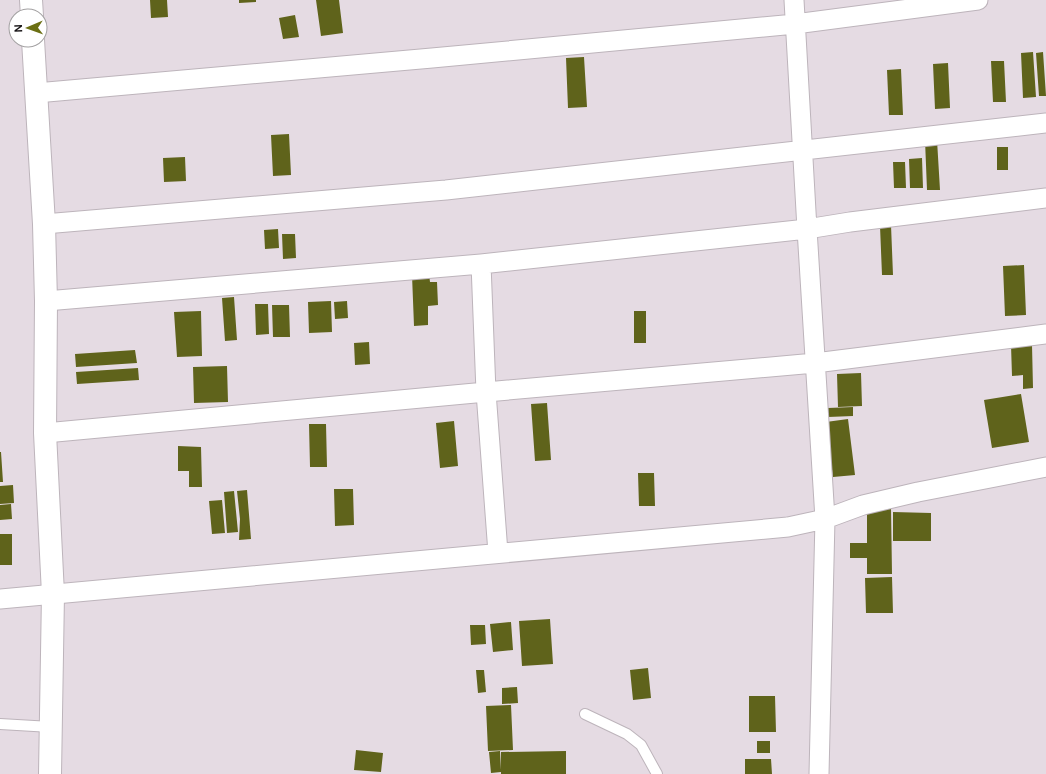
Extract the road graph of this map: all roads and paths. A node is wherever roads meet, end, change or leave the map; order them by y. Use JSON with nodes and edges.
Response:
{"nodes":[{"id":1,"x":794,"y":0,"type":"edge"},
{"id":2,"x":978,"y":0,"type":"edge"},
{"id":3,"x":795,"y":24,"type":"junction"},
{"id":4,"x":33,"y":48,"type":"edge"},
{"id":5,"x":36,"y":93,"type":"junction"},
{"id":6,"x":1046,"y":123,"type":"edge"},
{"id":7,"x":802,"y":151,"type":"junction"},
{"id":8,"x":1046,"y":198,"type":"edge"},
{"id":9,"x":44,"y":224,"type":"junction"},
{"id":10,"x":806,"y":229,"type":"junction"},
{"id":11,"x":481,"y":264,"type":"junction"},
{"id":12,"x":46,"y":301,"type":"junction"},
{"id":13,"x":1046,"y":334,"type":"edge"},
{"id":14,"x":815,"y":363,"type":"junction"},
{"id":15,"x":486,"y":392,"type":"junction"},
{"id":16,"x":45,"y":433,"type":"junction"},
{"id":17,"x":1046,"y":467,"type":"edge"},
{"id":18,"x":826,"y":519,"type":"junction"},
{"id":19,"x":498,"y":553,"type":"junction"},
{"id":20,"x":53,"y":594,"type":"junction"},
{"id":21,"x":0,"y":600,"type":"edge"},
{"id":22,"x":585,"y":714,"type":"dead end"},
{"id":23,"x":0,"y":724,"type":"edge"},
{"id":24,"x":51,"y":727,"type":"junction"},
{"id":25,"x":50,"y":774,"type":"edge"},
{"id":26,"x":657,"y":774,"type":"edge"},
{"id":27,"x":819,"y":774,"type":"edge"}],
"edges":[{"from":1,"to":3,"type":"street"},
{"from":2,"to":3,"type":"street"},
{"from":3,"to":5,"type":"street"},
{"from":3,"to":7,"type":"street"},
{"from":4,"to":5,"type":"street"},
{"from":5,"to":9,"type":"street"},
{"from":6,"to":7,"type":"street"},
{"from":7,"to":9,"type":"street"},
{"from":7,"to":10,"type":"street"},
{"from":8,"to":10,"type":"street"},
{"from":9,"to":12,"type":"street"},
{"from":10,"to":11,"type":"street"},
{"from":10,"to":14,"type":"street"},
{"from":11,"to":12,"type":"street"},
{"from":11,"to":15,"type":"street"},
{"from":12,"to":16,"type":"street"},
{"from":13,"to":14,"type":"street"},
{"from":14,"to":15,"type":"street"},
{"from":14,"to":18,"type":"street"},
{"from":15,"to":16,"type":"street"},
{"from":15,"to":19,"type":"street"},
{"from":16,"to":20,"type":"street"},
{"from":17,"to":18,"type":"street"},
{"from":18,"to":19,"type":"street"},
{"from":18,"to":27,"type":"street"},
{"from":19,"to":20,"type":"street"},
{"from":20,"to":21,"type":"street"},
{"from":20,"to":24,"type":"street"},
{"from":22,"to":26,"type":"lane"},
{"from":23,"to":24,"type":"lane"},
{"from":24,"to":25,"type":"street"}]}
